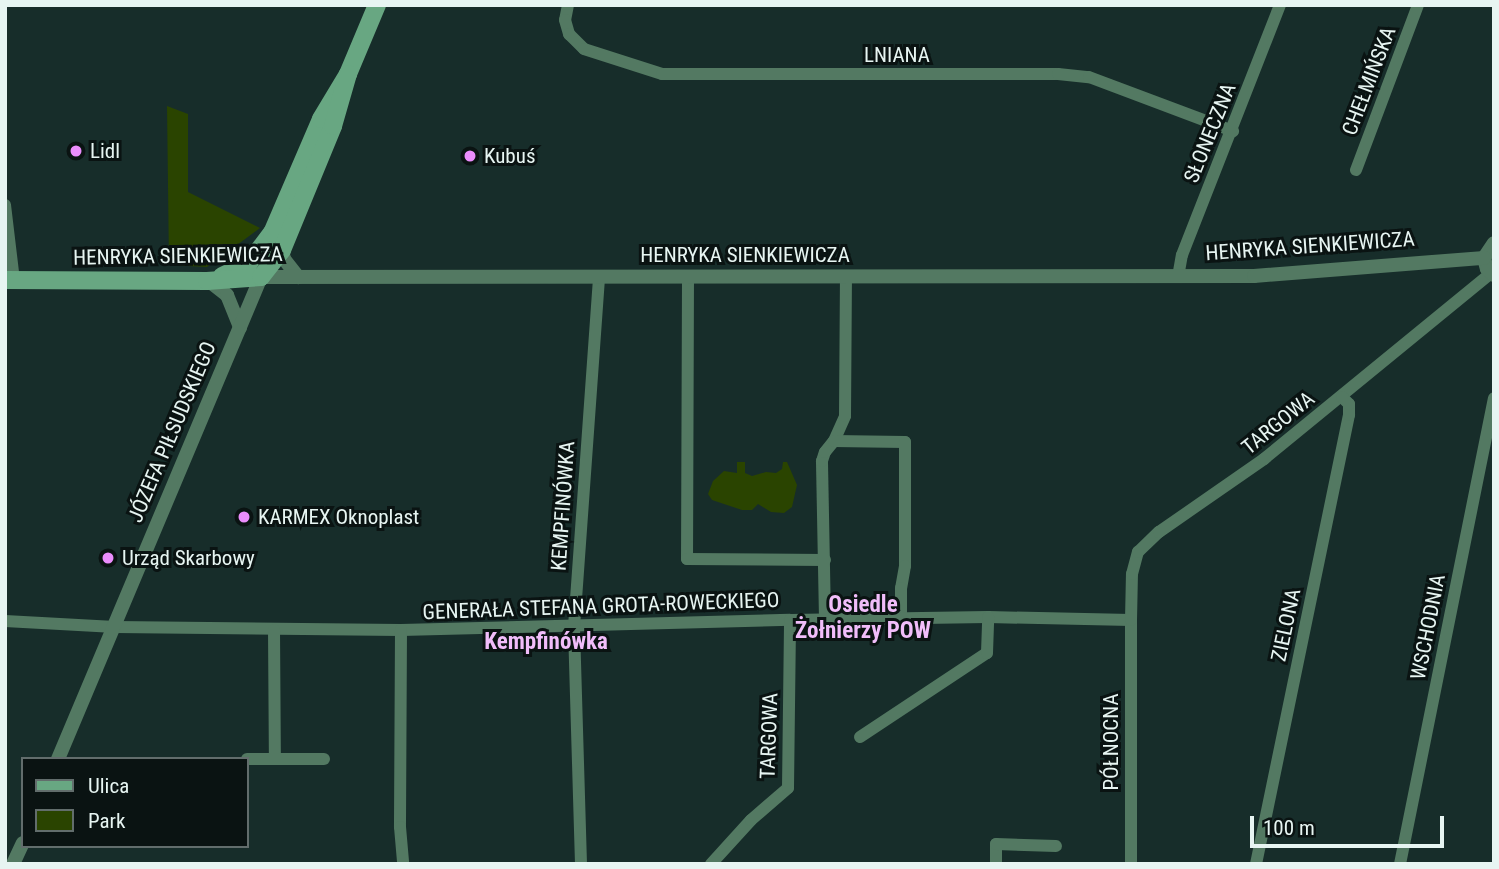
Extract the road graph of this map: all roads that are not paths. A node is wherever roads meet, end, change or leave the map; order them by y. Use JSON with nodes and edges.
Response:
{"nodes":[{"id":1,"x":377,"y":5,"type":"edge"},
{"id":2,"x":568,"y":5,"type":"edge"},
{"id":3,"x":1280,"y":5,"type":"edge"},
{"id":4,"x":1418,"y":5,"type":"edge"},
{"id":5,"x":348,"y":75,"type":"junction"},
{"id":6,"x":1233,"y":131,"type":"junction"},
{"id":7,"x":1356,"y":170,"type":"dead end"},
{"id":8,"x":5,"y":205,"type":"edge"},
{"id":9,"x":272,"y":233,"type":"junction"},
{"id":10,"x":1494,"y":243,"type":"edge"},
{"id":11,"x":282,"y":250,"type":"junction"},
{"id":12,"x":1484,"y":258,"type":"junction"},
{"id":13,"x":1492,"y":274,"type":"edge"},
{"id":14,"x":261,"y":277,"type":"junction"},
{"id":15,"x":298,"y":277,"type":"junction"},
{"id":16,"x":1178,"y":277,"type":"junction"},
{"id":17,"x":599,"y":278,"type":"junction"},
{"id":18,"x":688,"y":278,"type":"junction"},
{"id":19,"x":846,"y":278,"type":"junction"},
{"id":20,"x":9,"y":280,"type":"edge"},
{"id":21,"x":209,"y":281,"type":"junction"},
{"id":22,"x":240,"y":328,"type":"junction"},
{"id":23,"x":1342,"y":397,"type":"junction"},
{"id":24,"x":1494,"y":398,"type":"edge"},
{"id":25,"x":834,"y":441,"type":"junction"},
{"id":26,"x":825,"y":560,"type":"junction"},
{"id":27,"x":988,"y":617,"type":"junction"},
{"id":28,"x":901,"y":618,"type":"junction"},
{"id":29,"x":825,"y":619,"type":"junction"},
{"id":30,"x":790,"y":620,"type":"junction"},
{"id":31,"x":1130,"y":620,"type":"junction"},
{"id":32,"x":5,"y":621,"type":"edge"},
{"id":33,"x":115,"y":626,"type":"junction"},
{"id":34,"x":574,"y":627,"type":"junction"},
{"id":35,"x":274,"y":630,"type":"junction"},
{"id":36,"x":401,"y":630,"type":"junction"},
{"id":37,"x":860,"y":737,"type":"dead end"},
{"id":38,"x":59,"y":757,"type":"edge"},
{"id":39,"x":248,"y":759,"type":"edge"},
{"id":40,"x":275,"y":759,"type":"junction"},
{"id":41,"x":324,"y":759,"type":"dead end"},
{"id":42,"x":1056,"y":846,"type":"dead end"},
{"id":43,"x":21,"y":847,"type":"edge"},
{"id":44,"x":13,"y":864,"type":"edge"},
{"id":45,"x":403,"y":864,"type":"edge"},
{"id":46,"x":581,"y":864,"type":"edge"},
{"id":47,"x":712,"y":864,"type":"edge"},
{"id":48,"x":996,"y":864,"type":"edge"},
{"id":49,"x":1131,"y":864,"type":"edge"},
{"id":50,"x":1256,"y":864,"type":"edge"},
{"id":51,"x":1400,"y":864,"type":"edge"}],
"edges":[{"from":1,"to":5,"type":"main road","name":"JÓZEFA PIŁSUDSKIEGO"},
{"from":2,"to":6,"type":"street","name":"LNIANA"},
{"from":3,"to":6,"type":"street","name":"SŁONECZNA"},
{"from":4,"to":7,"type":"street","name":"CHEŁMIŃSKA"},
{"from":5,"to":9,"type":"main road","name":"JÓZEFA PIŁSUDSKIEGO"},
{"from":5,"to":11,"type":"main road","name":"JÓZEFA PIŁSUDSKIEGO"},
{"from":6,"to":16,"type":"street","name":"SŁONECZNA"},
{"from":8,"to":20,"type":"street"},
{"from":9,"to":14,"type":"street","name":"JÓZEFA PIŁSUDSKIEGO"},
{"from":9,"to":21,"type":"main road"},
{"from":10,"to":12,"type":"street"},
{"from":11,"to":14,"type":"main road","name":"JÓZEFA PIŁSUDSKIEGO"},
{"from":11,"to":15,"type":"street"},
{"from":12,"to":13,"type":"street"},
{"from":12,"to":16,"type":"street","name":"HENRYKA SIENKIEWICZA"},
{"from":13,"to":23,"type":"street","name":"TARGOWA"},
{"from":14,"to":15,"type":"street","name":"HENRYKA SIENKIEWICZA"},
{"from":14,"to":21,"type":"main road","name":"HENRYKA SIENKIEWICZA"},
{"from":14,"to":22,"type":"street","name":"JÓZEFA PIŁSUDSKIEGO"},
{"from":15,"to":17,"type":"street","name":"HENRYKA SIENKIEWICZA"},
{"from":16,"to":19,"type":"street","name":"HENRYKA SIENKIEWICZA"},
{"from":17,"to":18,"type":"street","name":"HENRYKA SIENKIEWICZA"},
{"from":17,"to":34,"type":"street","name":"KEMPFINÓWKA"},
{"from":18,"to":19,"type":"street","name":"HENRYKA SIENKIEWICZA"},
{"from":18,"to":26,"type":"street"},
{"from":19,"to":25,"type":"street"},
{"from":20,"to":21,"type":"main road","name":"HENRYKA SIENKIEWICZA"},
{"from":21,"to":22,"type":"street"},
{"from":22,"to":33,"type":"street","name":"JÓZEFA PIŁSUDSKIEGO"},
{"from":23,"to":31,"type":"street","name":"TARGOWA"},
{"from":23,"to":50,"type":"street","name":"ZIELONA"},
{"from":24,"to":51,"type":"street","name":"WSCHODNIA"},
{"from":25,"to":26,"type":"street"},
{"from":25,"to":28,"type":"street"},
{"from":26,"to":29,"type":"street"},
{"from":27,"to":28,"type":"street","name":"GENERAŁA STEFANA GROTA-ROWECKIEGO"},
{"from":27,"to":31,"type":"street","name":"GENERAŁA STEFANA GROTA-ROWECKIEGO"},
{"from":27,"to":37,"type":"street"},
{"from":28,"to":29,"type":"street","name":"GENERAŁA STEFANA GROTA-ROWECKIEGO"},
{"from":29,"to":30,"type":"street","name":"GENERAŁA STEFANA GROTA-ROWECKIEGO"},
{"from":30,"to":34,"type":"street","name":"GENERAŁA STEFANA GROTA-ROWECKIEGO"},
{"from":30,"to":47,"type":"street","name":"TARGOWA"},
{"from":31,"to":49,"type":"street","name":"PÓŁNOCNA"},
{"from":32,"to":33,"type":"street","name":"GENERAŁA STEFANA GROTA-ROWECKIEGO"},
{"from":33,"to":35,"type":"street","name":"GENERAŁA STEFANA GROTA-ROWECKIEGO"},
{"from":33,"to":38,"type":"street","name":"JÓZEFA PIŁSUDSKIEGO"},
{"from":34,"to":36,"type":"street","name":"GENERAŁA STEFANA GROTA-ROWECKIEGO"},
{"from":34,"to":46,"type":"street","name":"KEMPFINÓWKA"},
{"from":35,"to":36,"type":"street","name":"GENERAŁA STEFANA GROTA-ROWECKIEGO"},
{"from":35,"to":40,"type":"street"},
{"from":36,"to":45,"type":"street"},
{"from":39,"to":40,"type":"street"},
{"from":40,"to":41,"type":"street"},
{"from":42,"to":48,"type":"street"},
{"from":43,"to":44,"type":"street"}]}
